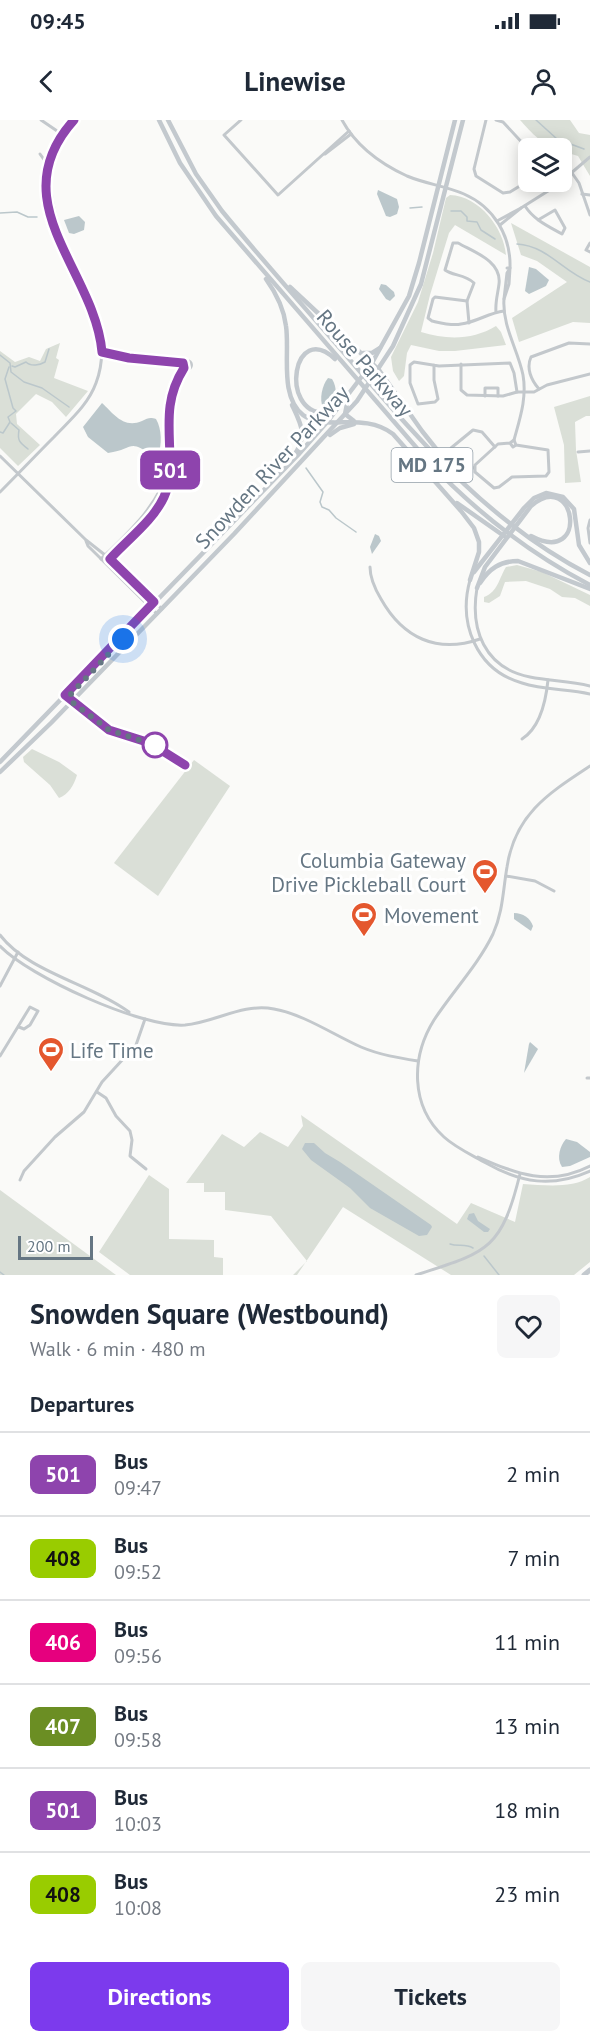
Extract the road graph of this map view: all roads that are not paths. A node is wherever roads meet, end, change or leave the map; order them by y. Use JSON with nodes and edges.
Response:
{"nodes":[{"id":1,"x":41,"y":120,"type":"edge"},
{"id":2,"x":74,"y":120,"type":"edge"},
{"id":3,"x":158,"y":120,"type":"edge"},
{"id":4,"x":168,"y":120,"type":"edge"},
{"id":5,"x":241,"y":120,"type":"edge"},
{"id":6,"x":342,"y":120,"type":"edge"},
{"id":7,"x":455,"y":120,"type":"edge"},
{"id":8,"x":463,"y":120,"type":"edge"},
{"id":9,"x":486,"y":120,"type":"edge"},
{"id":10,"x":496,"y":120,"type":"edge"},
{"id":11,"x":350,"y":132,"type":"junction"},
{"id":12,"x":63,"y":135,"type":"junction"},
{"id":13,"x":518,"y":138,"type":"edge"},
{"id":14,"x":54,"y":151,"type":"junction"},
{"id":15,"x":590,"y":157,"type":"edge"},
{"id":16,"x":572,"y":173,"type":"joint"},
{"id":17,"x":438,"y":187,"type":"junction"},
{"id":18,"x":518,"y":187,"type":"edge"},
{"id":19,"x":446,"y":189,"type":"junction"},
{"id":20,"x":546,"y":192,"type":"edge"},
{"id":21,"x":582,"y":194,"type":"junction"},
{"id":22,"x":590,"y":195,"type":"edge"},
{"id":23,"x":523,"y":207,"type":"junction"},
{"id":24,"x":590,"y":215,"type":"edge"},
{"id":25,"x":497,"y":220,"type":"junction"},
{"id":26,"x":538,"y":220,"type":"junction"},
{"id":27,"x":500,"y":225,"type":"junction"},
{"id":28,"x":590,"y":243,"type":"edge"},
{"id":29,"x":63,"y":249,"type":"dead end"},
{"id":30,"x":590,"y":252,"type":"edge"},
{"id":31,"x":261,"y":256,"type":"junction"},
{"id":32,"x":251,"y":257,"type":"junction"},
{"id":33,"x":467,"y":301,"type":"junction"},
{"id":34,"x":504,"y":311,"type":"junction"},
{"id":35,"x":496,"y":312,"type":"junction"},
{"id":36,"x":469,"y":322,"type":"junction"},
{"id":37,"x":394,"y":326,"type":"junction"},
{"id":38,"x":590,"y":344,"type":"edge"},
{"id":39,"x":383,"y":346,"type":"junction"},
{"id":40,"x":102,"y":352,"type":"junction"},
{"id":41,"x":360,"y":352,"type":"junction"},
{"id":42,"x":383,"y":362,"type":"junction"},
{"id":43,"x":183,"y":363,"type":"junction"},
{"id":44,"x":372,"y":363,"type":"junction"},
{"id":45,"x":288,"y":364,"type":"junction"},
{"id":46,"x":461,"y":364,"type":"junction"},
{"id":47,"x":435,"y":365,"type":"junction"},
{"id":48,"x":184,"y":368,"type":"junction"},
{"id":49,"x":379,"y":370,"type":"junction"},
{"id":50,"x":590,"y":374,"type":"edge"},
{"id":51,"x":354,"y":376,"type":"junction"},
{"id":52,"x":539,"y":389,"type":"junction"},
{"id":53,"x":517,"y":392,"type":"junction"},
{"id":54,"x":524,"y":392,"type":"junction"},
{"id":55,"x":350,"y":393,"type":"junction"},
{"id":56,"x":485,"y":396,"type":"junction"},
{"id":57,"x":498,"y":396,"type":"junction"},
{"id":58,"x":345,"y":415,"type":"junction"},
{"id":59,"x":339,"y":421,"type":"junction"},
{"id":60,"x":355,"y":421,"type":"junction"},
{"id":61,"x":328,"y":422,"type":"junction"},
{"id":62,"x":369,"y":422,"type":"junction"},
{"id":63,"x":514,"y":440,"type":"junction"},
{"id":64,"x":510,"y":443,"type":"junction"},
{"id":65,"x":516,"y":445,"type":"junction"},
{"id":66,"x":495,"y":447,"type":"junction"},
{"id":67,"x":590,"y":451,"type":"edge"},
{"id":68,"x":578,"y":452,"type":"dead end"},
{"id":69,"x":0,"y":456,"type":"edge"},
{"id":70,"x":170,"y":464,"type":"junction"},
{"id":71,"x":474,"y":468,"type":"junction"},
{"id":72,"x":18,"y":474,"type":"junction"},
{"id":73,"x":279,"y":475,"type":"junction"},
{"id":74,"x":284,"y":482,"type":"junction"},
{"id":75,"x":441,"y":489,"type":"junction"},
{"id":76,"x":470,"y":491,"type":"junction"},
{"id":77,"x":0,"y":492,"type":"edge"},
{"id":78,"x":590,"y":520,"type":"edge"},
{"id":79,"x":499,"y":530,"type":"junction"},
{"id":80,"x":518,"y":530,"type":"junction"},
{"id":81,"x":86,"y":540,"type":"junction"},
{"id":82,"x":590,"y":543,"type":"edge"},
{"id":83,"x":105,"y":555,"type":"junction"},
{"id":84,"x":101,"y":559,"type":"junction"},
{"id":85,"x":110,"y":559,"type":"junction"},
{"id":86,"x":106,"y":563,"type":"junction"},
{"id":87,"x":590,"y":563,"type":"edge"},
{"id":88,"x":370,"y":567,"type":"dead end"},
{"id":89,"x":590,"y":575,"type":"edge"},
{"id":90,"x":470,"y":580,"type":"junction"},
{"id":91,"x":590,"y":587,"type":"edge"},
{"id":92,"x":477,"y":588,"type":"junction"},
{"id":93,"x":154,"y":602,"type":"junction"},
{"id":94,"x":150,"y":606,"type":"junction"},
{"id":95,"x":162,"y":609,"type":"junction"},
{"id":96,"x":157,"y":614,"type":"junction"},
{"id":97,"x":141,"y":615,"type":"junction"},
{"id":98,"x":480,"y":639,"type":"junction"},
{"id":99,"x":473,"y":642,"type":"junction"},
{"id":100,"x":548,"y":679,"type":"junction"},
{"id":101,"x":590,"y":686,"type":"edge"},
{"id":102,"x":547,"y":687,"type":"junction"},
{"id":103,"x":590,"y":694,"type":"edge"},
{"id":104,"x":65,"y":695,"type":"junction"},
{"id":105,"x":72,"y":702,"type":"junction"},
{"id":106,"x":27,"y":735,"type":"junction"},
{"id":107,"x":522,"y":740,"type":"dead end"},
{"id":108,"x":0,"y":756,"type":"edge"},
{"id":109,"x":0,"y":762,"type":"edge"},
{"id":110,"x":185,"y":765,"type":"dead end"},
{"id":111,"x":590,"y":766,"type":"edge"},
{"id":112,"x":0,"y":772,"type":"edge"},
{"id":113,"x":506,"y":876,"type":"junction"},
{"id":114,"x":554,"y":891,"type":"dead end"},
{"id":115,"x":0,"y":935,"type":"edge"},
{"id":116,"x":0,"y":946,"type":"edge"},
{"id":117,"x":18,"y":952,"type":"junction"},
{"id":118,"x":14,"y":959,"type":"junction"},
{"id":119,"x":0,"y":986,"type":"edge"},
{"id":120,"x":131,"y":1013,"type":"junction"},
{"id":121,"x":145,"y":1019,"type":"junction"},
{"id":122,"x":19,"y":1027,"type":"junction"},
{"id":123,"x":0,"y":1055,"type":"edge"},
{"id":124,"x":418,"y":1061,"type":"junction"},
{"id":125,"x":97,"y":1092,"type":"junction"},
{"id":126,"x":590,"y":1166,"type":"edge"},
{"id":127,"x":146,"y":1169,"type":"dead end"},
{"id":128,"x":590,"y":1172,"type":"edge"},
{"id":129,"x":519,"y":1176,"type":"junction"},
{"id":130,"x":20,"y":1180,"type":"dead end"},
{"id":131,"x":590,"y":1270,"type":"edge"},
{"id":132,"x":416,"y":1275,"type":"edge"},
{"id":133,"x":584,"y":1275,"type":"edge"}],
"edges":[{"from":1,"to":12,"type":"street"},
{"from":2,"to":12,"type":"street"},
{"from":3,"to":32,"type":"main road","name":"Rouse Parkway","number":"MD 175"},
{"from":4,"to":31,"type":"main road","name":"Rouse Parkway","number":"MD 175"},
{"from":5,"to":11,"type":"street"},
{"from":6,"to":11,"type":"street"},
{"from":7,"to":17,"type":"main road","name":"Snowden River Parkway"},
{"from":8,"to":19,"type":"main road","name":"Snowden River Parkway"},
{"from":9,"to":18,"type":"street"},
{"from":10,"to":13,"type":"street"},
{"from":11,"to":17,"type":"street"},
{"from":12,"to":14,"type":"street"},
{"from":14,"to":14,"type":"street"},
{"from":15,"to":16,"type":"street"},
{"from":16,"to":21,"type":"street"},
{"from":17,"to":19,"type":"street"},
{"from":17,"to":37,"type":"main road","name":"Snowden River Parkway"},
{"from":19,"to":25,"type":"street"},
{"from":19,"to":42,"type":"main road","name":"Snowden River Parkway"},
{"from":20,"to":23,"type":"street"},
{"from":21,"to":22,"type":"street"},
{"from":21,"to":24,"type":"street"},
{"from":23,"to":25,"type":"street"},
{"from":23,"to":26,"type":"street"},
{"from":23,"to":27,"type":"street"},
{"from":25,"to":27,"type":"street"},
{"from":26,"to":26,"type":"street"},
{"from":27,"to":34,"type":"street"},
{"from":28,"to":30,"type":"street"},
{"from":29,"to":40,"type":"street"},
{"from":31,"to":41,"type":"main road"},
{"from":31,"to":76,"type":"main road","name":"Rouse Parkway","number":"MD 175"},
{"from":32,"to":45,"type":"main road"},
{"from":32,"to":51,"type":"main road","name":"Rouse Parkway","number":"MD 175"},
{"from":33,"to":35,"type":"street"},
{"from":33,"to":36,"type":"street"},
{"from":33,"to":36,"type":"street"},
{"from":34,"to":35,"type":"street"},
{"from":34,"to":54,"type":"street"},
{"from":35,"to":36,"type":"street"},
{"from":37,"to":39,"type":"main road","name":"Snowden River Parkway"},
{"from":37,"to":42,"type":"main road"},
{"from":38,"to":52,"type":"street"},
{"from":39,"to":41,"type":"main road"},
{"from":39,"to":44,"type":"main road","name":"Snowden River Parkway"},
{"from":40,"to":43,"type":"street"},
{"from":40,"to":72,"type":"street"},
{"from":41,"to":44,"type":"main road"},
{"from":42,"to":49,"type":"main road","name":"Snowden River Parkway"},
{"from":43,"to":48,"type":"street"},
{"from":43,"to":48,"type":"street"},
{"from":44,"to":49,"type":"main road"},
{"from":44,"to":55,"type":"main road","name":"Snowden River Parkway"},
{"from":45,"to":61,"type":"main road"},
{"from":45,"to":73,"type":"main road"},
{"from":46,"to":47,"type":"street"},
{"from":46,"to":53,"type":"street"},
{"from":46,"to":56,"type":"street"},
{"from":47,"to":47,"type":"street"},
{"from":48,"to":70,"type":"street"},
{"from":49,"to":58,"type":"main road","name":"Snowden River Parkway"},
{"from":49,"to":76,"type":"main road"},
{"from":50,"to":52,"type":"street"},
{"from":51,"to":55,"type":"main road"},
{"from":51,"to":79,"type":"main road","name":"Rouse Parkway","number":"MD 175"},
{"from":52,"to":54,"type":"street"},
{"from":53,"to":54,"type":"street"},
{"from":53,"to":57,"type":"street"},
{"from":54,"to":63,"type":"street"},
{"from":55,"to":58,"type":"main road"},
{"from":55,"to":61,"type":"main road","name":"Snowden River Parkway"},
{"from":56,"to":57,"type":"street"},
{"from":56,"to":57,"type":"street"},
{"from":58,"to":59,"type":"main road","name":"Snowden River Parkway"},
{"from":58,"to":60,"type":"main road"},
{"from":59,"to":60,"type":"main road"},
{"from":59,"to":61,"type":"main road"},
{"from":59,"to":74,"type":"main road","name":"Snowden River Parkway"},
{"from":60,"to":62,"type":"main road"},
{"from":61,"to":73,"type":"main road","name":"Snowden River Parkway"},
{"from":62,"to":74,"type":"main road"},
{"from":62,"to":75,"type":"main road"},
{"from":63,"to":64,"type":"street"},
{"from":63,"to":65,"type":"street"},
{"from":64,"to":65,"type":"street"},
{"from":64,"to":66,"type":"street"},
{"from":65,"to":71,"type":"street"},
{"from":66,"to":71,"type":"street"},
{"from":66,"to":71,"type":"street"},
{"from":67,"to":68,"type":"street"},
{"from":69,"to":72,"type":"street"},
{"from":70,"to":83,"type":"street"},
{"from":70,"to":85,"type":"street"},
{"from":72,"to":77,"type":"street"},
{"from":72,"to":81,"type":"street"},
{"from":73,"to":93,"type":"main road","name":"Snowden River Parkway"},
{"from":74,"to":95,"type":"main road","name":"Snowden River Parkway"},
{"from":75,"to":79,"type":"main road"},
{"from":75,"to":90,"type":"main road"},
{"from":76,"to":80,"type":"main road","name":"Rouse Parkway","number":"MD 175"},
{"from":78,"to":82,"type":"street"},
{"from":79,"to":91,"type":"main road","name":"Rouse Parkway","number":"MD 175"},
{"from":80,"to":89,"type":"main road","name":"Rouse Parkway","number":"MD 175"},
{"from":80,"to":92,"type":"main road"},
{"from":81,"to":83,"type":"street"},
{"from":81,"to":84,"type":"street"},
{"from":83,"to":84,"type":"street"},
{"from":83,"to":85,"type":"street"},
{"from":84,"to":86,"type":"street"},
{"from":85,"to":86,"type":"street"},
{"from":85,"to":93,"type":"street"},
{"from":86,"to":94,"type":"street"},
{"from":87,"to":90,"type":"main road"},
{"from":88,"to":99,"type":"street"},
{"from":90,"to":99,"type":"street"},
{"from":91,"to":92,"type":"main road"},
{"from":92,"to":98,"type":"street"},
{"from":93,"to":94,"type":"main road","name":"Snowden River Parkway"},
{"from":93,"to":95,"type":"street"},
{"from":94,"to":96,"type":"street"},
{"from":94,"to":97,"type":"main road","name":"Snowden River Parkway"},
{"from":95,"to":96,"type":"main road","name":"Snowden River Parkway"},
{"from":96,"to":105,"type":"main road","name":"Snowden River Parkway"},
{"from":97,"to":104,"type":"main road","name":"Snowden River Parkway"},
{"from":97,"to":105,"type":"main road"},
{"from":98,"to":99,"type":"street"},
{"from":98,"to":100,"type":"street"},
{"from":99,"to":102,"type":"street"},
{"from":100,"to":101,"type":"street"},
{"from":100,"to":102,"type":"street"},
{"from":102,"to":103,"type":"street"},
{"from":102,"to":107,"type":"street"},
{"from":104,"to":105,"type":"street"},
{"from":104,"to":106,"type":"main road","name":"Snowden River Parkway"},
{"from":105,"to":110,"type":"street"},
{"from":105,"to":112,"type":"main road","name":"Snowden River Parkway"},
{"from":106,"to":108,"type":"main road"},
{"from":106,"to":109,"type":"main road","name":"Snowden River Parkway"},
{"from":111,"to":113,"type":"street"},
{"from":113,"to":114,"type":"street"},
{"from":113,"to":124,"type":"street"},
{"from":115,"to":117,"type":"street"},
{"from":116,"to":118,"type":"street"},
{"from":117,"to":118,"type":"street"},
{"from":117,"to":120,"type":"street"},
{"from":118,"to":119,"type":"street"},
{"from":118,"to":120,"type":"street"},
{"from":120,"to":121,"type":"street"},
{"from":121,"to":124,"type":"street"},
{"from":121,"to":125,"type":"street"},
{"from":122,"to":122,"type":"street"},
{"from":122,"to":123,"type":"street"},
{"from":124,"to":129,"type":"street"},
{"from":125,"to":127,"type":"street"},
{"from":125,"to":130,"type":"street"},
{"from":126,"to":129,"type":"street"},
{"from":128,"to":129,"type":"street"},
{"from":129,"to":132,"type":"street"},
{"from":131,"to":133,"type":"highway"}]}
